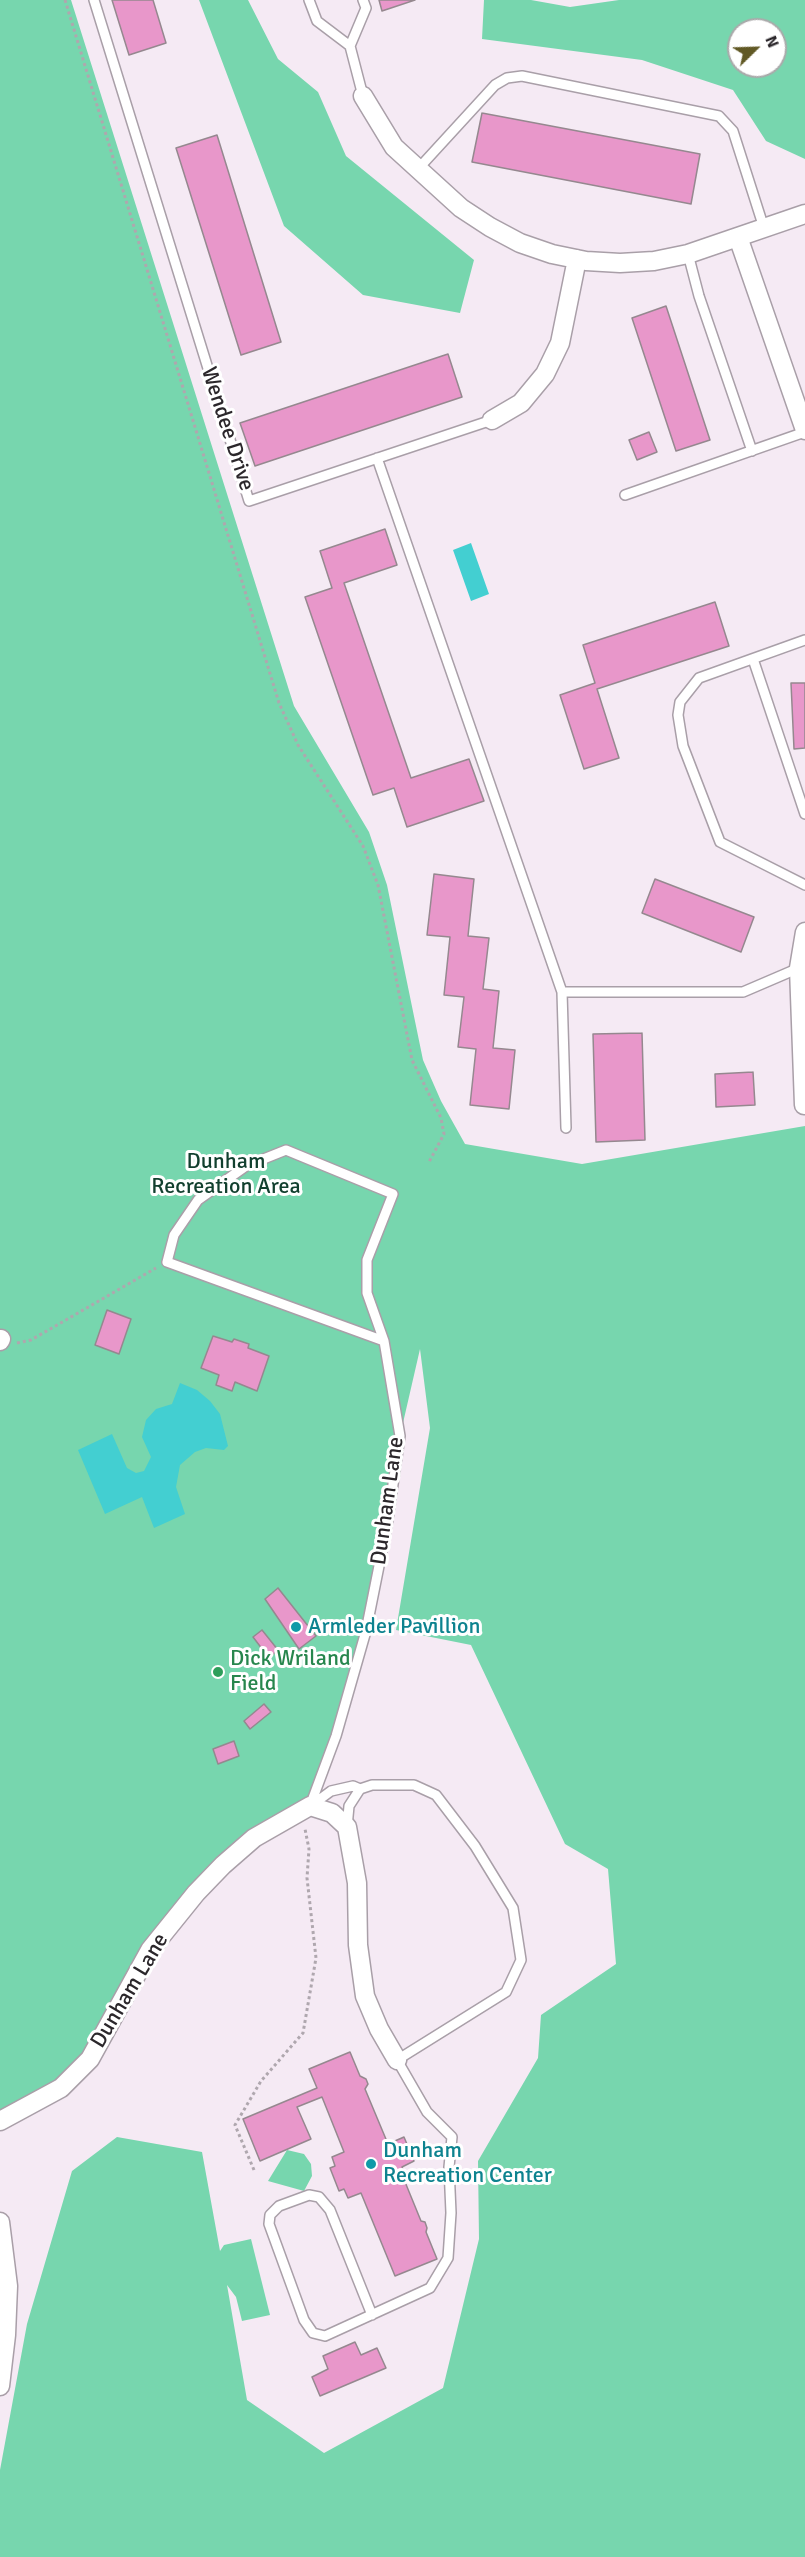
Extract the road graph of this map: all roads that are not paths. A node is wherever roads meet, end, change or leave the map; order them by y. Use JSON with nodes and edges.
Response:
{"nodes":[{"id":1,"x":94,"y":0,"type":"edge"},
{"id":2,"x":309,"y":0,"type":"edge"},
{"id":3,"x":363,"y":0,"type":"edge"},
{"id":4,"x":350,"y":46,"type":"junction"},
{"id":5,"x":363,"y":96,"type":"joint"},
{"id":6,"x":418,"y":169,"type":"junction"},
{"id":7,"x":805,"y":214,"type":"edge"},
{"id":8,"x":764,"y":228,"type":"junction"},
{"id":9,"x":738,"y":237,"type":"junction"},
{"id":10,"x":688,"y":254,"type":"junction"},
{"id":11,"x":577,"y":259,"type":"junction"},
{"id":12,"x":492,"y":420,"type":"joint"},
{"id":13,"x":805,"y":431,"type":"edge"},
{"id":14,"x":752,"y":450,"type":"junction"},
{"id":15,"x":377,"y":458,"type":"junction"},
{"id":16,"x":625,"y":495,"type":"dead end"},
{"id":17,"x":805,"y":640,"type":"edge"},
{"id":18,"x":753,"y":658,"type":"junction"},
{"id":19,"x":805,"y":814,"type":"edge"},
{"id":20,"x":805,"y":885,"type":"edge"},
{"id":21,"x":805,"y":932,"type":"edge"},
{"id":22,"x":799,"y":968,"type":"junction"},
{"id":23,"x":561,"y":992,"type":"junction"},
{"id":24,"x":804,"y":1106,"type":"edge"},
{"id":25,"x":566,"y":1128,"type":"dead end"},
{"id":26,"x":384,"y":1341,"type":"junction"},
{"id":27,"x":360,"y":1789,"type":"junction"},
{"id":28,"x":306,"y":1814,"type":"junction"},
{"id":29,"x":347,"y":1827,"type":"junction"},
{"id":30,"x":397,"y":2060,"type":"junction"},
{"id":31,"x":0,"y":2121,"type":"edge"},
{"id":32,"x":0,"y":2222,"type":"edge"},
{"id":33,"x":372,"y":2315,"type":"junction"},
{"id":34,"x":0,"y":2386,"type":"edge"}],
"edges":[{"from":1,"to":15,"type":"lane","name":"Wendee Drive"},
{"from":2,"to":4,"type":"lane"},
{"from":3,"to":4,"type":"lane"},
{"from":4,"to":5,"type":"lane"},
{"from":5,"to":6,"type":"street"},
{"from":6,"to":8,"type":"lane"},
{"from":6,"to":11,"type":"street"},
{"from":7,"to":8,"type":"street"},
{"from":8,"to":9,"type":"street"},
{"from":9,"to":10,"type":"street"},
{"from":9,"to":13,"type":"street"},
{"from":10,"to":11,"type":"street"},
{"from":10,"to":14,"type":"lane"},
{"from":11,"to":12,"type":"street","name":"Wendee Drive"},
{"from":12,"to":15,"type":"lane","name":"Wendee Drive"},
{"from":13,"to":14,"type":"lane"},
{"from":14,"to":16,"type":"lane"},
{"from":15,"to":23,"type":"lane"},
{"from":17,"to":18,"type":"lane"},
{"from":18,"to":19,"type":"lane"},
{"from":18,"to":20,"type":"lane"},
{"from":21,"to":22,"type":"street"},
{"from":22,"to":23,"type":"lane"},
{"from":22,"to":24,"type":"street"},
{"from":23,"to":25,"type":"lane"},
{"from":26,"to":26,"type":"lane","name":"Dunham Lane"},
{"from":26,"to":28,"type":"lane","name":"Dunham Lane"},
{"from":27,"to":28,"type":"lane"},
{"from":27,"to":29,"type":"lane"},
{"from":27,"to":30,"type":"lane"},
{"from":28,"to":29,"type":"street"},
{"from":28,"to":31,"type":"street","name":"Dunham Lane"},
{"from":29,"to":30,"type":"street"},
{"from":30,"to":33,"type":"lane"},
{"from":32,"to":34,"type":"street"},
{"from":33,"to":33,"type":"lane"}]}
